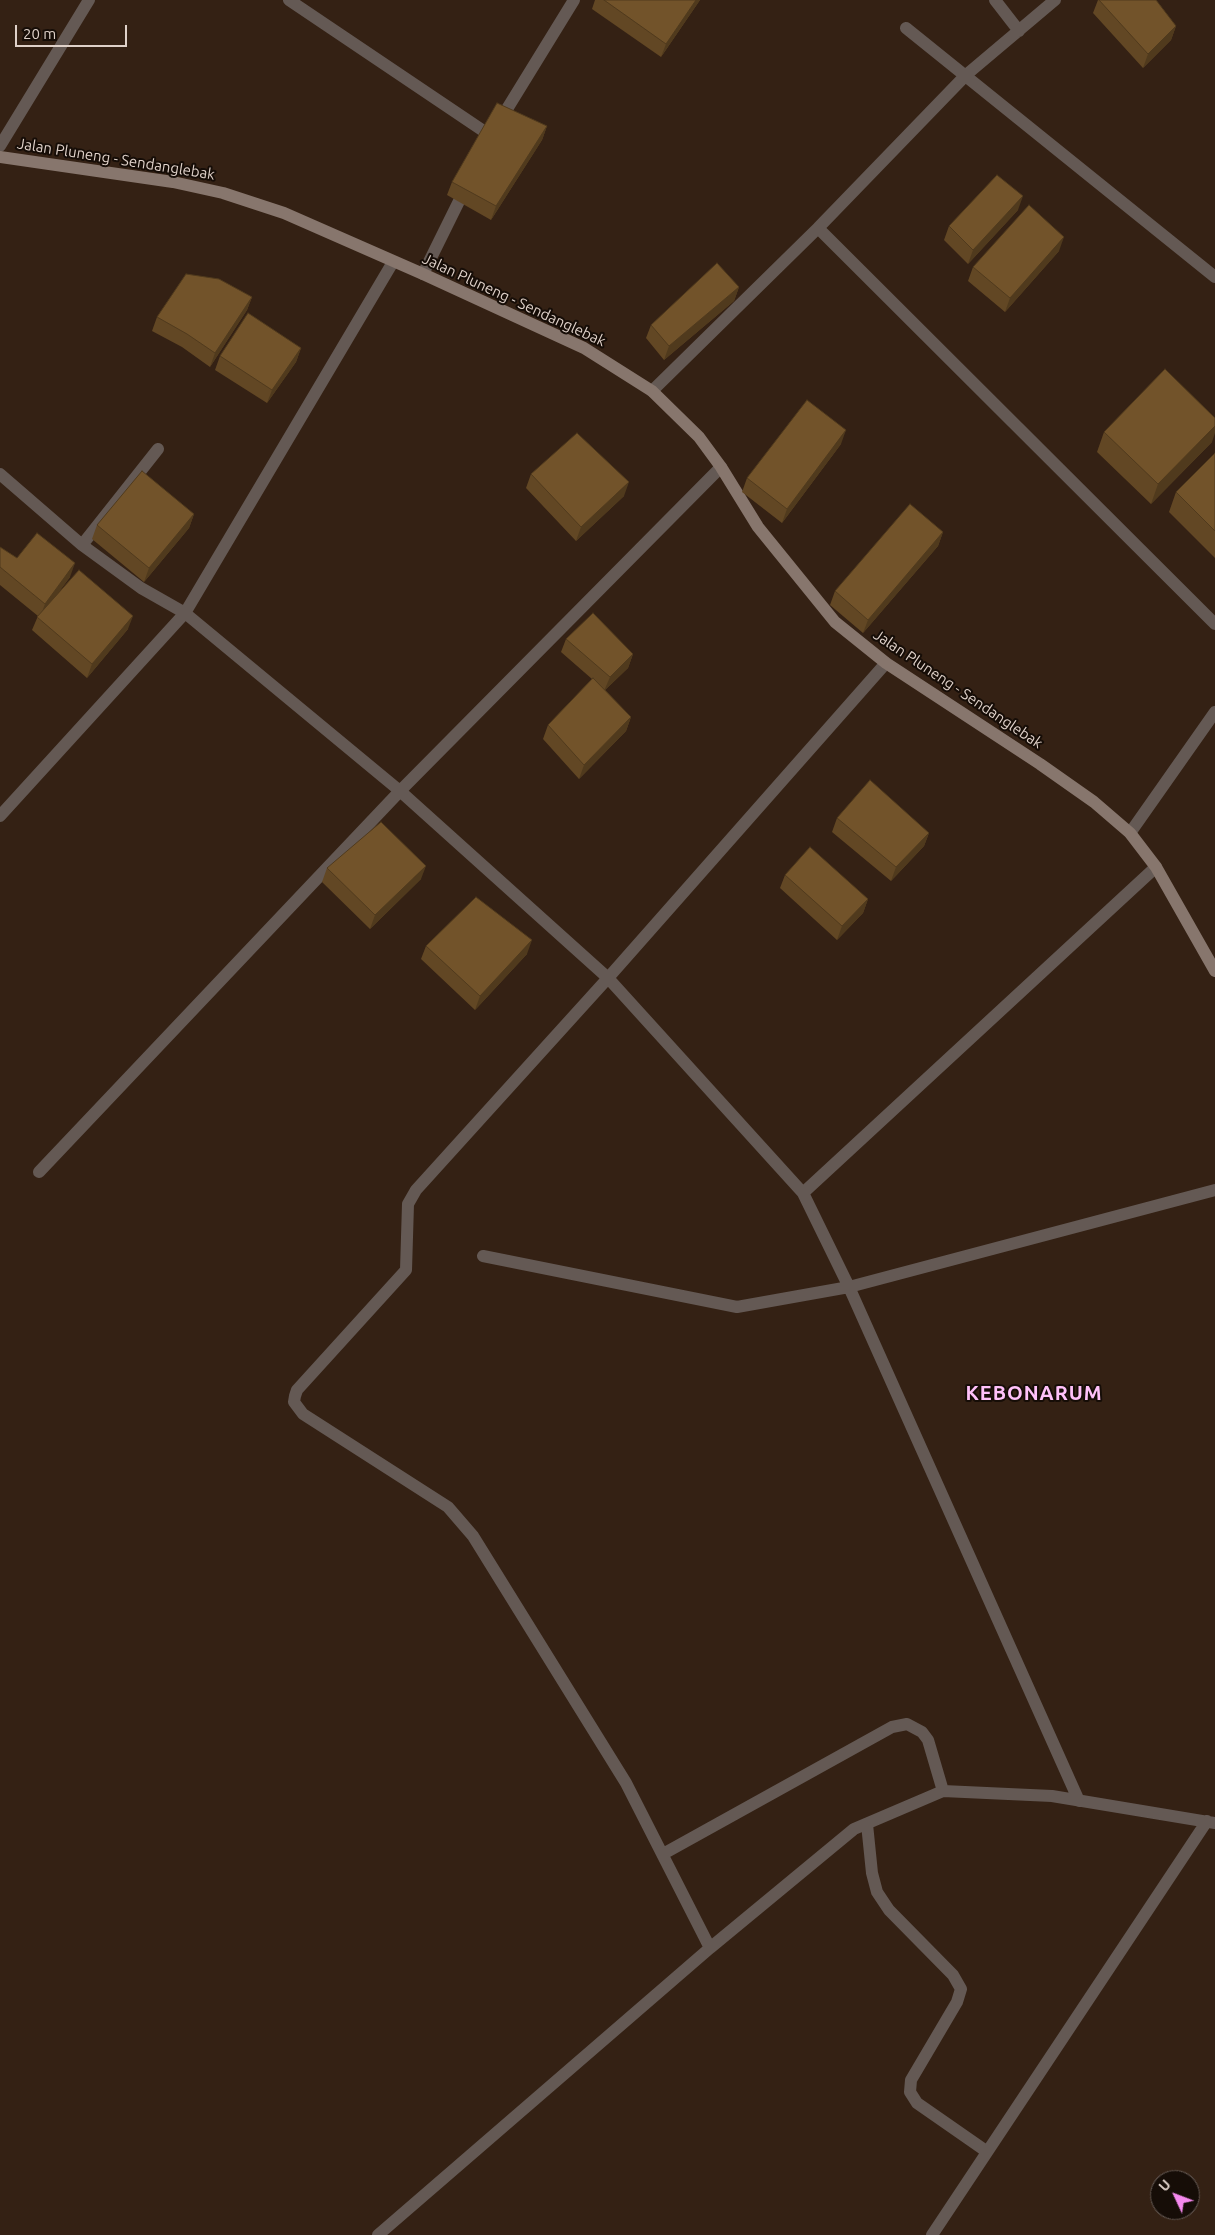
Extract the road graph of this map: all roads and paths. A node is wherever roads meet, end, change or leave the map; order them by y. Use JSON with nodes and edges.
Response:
{"nodes":[{"id":1,"x":89,"y":0,"type":"edge"},
{"id":2,"x":289,"y":0,"type":"edge"},
{"id":3,"x":574,"y":0,"type":"edge"},
{"id":4,"x":995,"y":0,"type":"edge"},
{"id":5,"x":1055,"y":0,"type":"edge"},
{"id":6,"x":906,"y":28,"type":"dead end"},
{"id":7,"x":1019,"y":31,"type":"junction"},
{"id":8,"x":966,"y":75,"type":"junction"},
{"id":9,"x":0,"y":146,"type":"edge"},
{"id":10,"x":0,"y":158,"type":"edge"},
{"id":11,"x":470,"y":179,"type":"edge"},
{"id":12,"x":818,"y":228,"type":"junction"},
{"id":13,"x":393,"y":262,"type":"junction"},
{"id":14,"x":423,"y":274,"type":"junction"},
{"id":15,"x":1215,"y":277,"type":"edge"},
{"id":16,"x":652,"y":391,"type":"junction"},
{"id":17,"x":158,"y":449,"type":"dead end"},
{"id":18,"x":722,"y":467,"type":"junction"},
{"id":19,"x":0,"y":474,"type":"edge"},
{"id":20,"x":82,"y":545,"type":"junction"},
{"id":21,"x":185,"y":613,"type":"junction"},
{"id":22,"x":1215,"y":624,"type":"edge"},
{"id":23,"x":886,"y":663,"type":"junction"},
{"id":24,"x":1215,"y":712,"type":"edge"},
{"id":25,"x":400,"y":791,"type":"junction"},
{"id":26,"x":0,"y":816,"type":"edge"},
{"id":27,"x":1130,"y":833,"type":"junction"},
{"id":28,"x":1156,"y":866,"type":"junction"},
{"id":29,"x":1215,"y":971,"type":"edge"},
{"id":30,"x":608,"y":978,"type":"junction"},
{"id":31,"x":39,"y":1172,"type":"dead end"},
{"id":32,"x":1215,"y":1190,"type":"edge"},
{"id":33,"x":802,"y":1194,"type":"junction"},
{"id":34,"x":483,"y":1256,"type":"dead end"},
{"id":35,"x":849,"y":1287,"type":"junction"},
{"id":36,"x":943,"y":1790,"type":"junction"},
{"id":37,"x":1079,"y":1801,"type":"junction"},
{"id":38,"x":1211,"y":1822,"type":"edge"},
{"id":39,"x":867,"y":1824,"type":"junction"},
{"id":40,"x":663,"y":1854,"type":"junction"},
{"id":41,"x":710,"y":1948,"type":"junction"},
{"id":42,"x":986,"y":2150,"type":"junction"},
{"id":43,"x":378,"y":2235,"type":"edge"},
{"id":44,"x":932,"y":2235,"type":"edge"}],
"edges":[{"from":1,"to":9,"type":"street"},
{"from":2,"to":3,"type":"street"},
{"from":4,"to":7,"type":"street"},
{"from":5,"to":7,"type":"street"},
{"from":6,"to":8,"type":"street"},
{"from":7,"to":8,"type":"street"},
{"from":8,"to":12,"type":"street"},
{"from":8,"to":15,"type":"street"},
{"from":10,"to":13,"type":"street","name":"Jalan Pluneng - Sendanglebak"},
{"from":11,"to":14,"type":"street"},
{"from":12,"to":16,"type":"street"},
{"from":12,"to":22,"type":"street"},
{"from":13,"to":14,"type":"street","name":"Jalan Pluneng - Sendanglebak"},
{"from":13,"to":21,"type":"street"},
{"from":14,"to":16,"type":"street","name":"Jalan Pluneng - Sendanglebak"},
{"from":16,"to":18,"type":"street","name":"Jalan Pluneng - Sendanglebak"},
{"from":17,"to":20,"type":"street"},
{"from":18,"to":23,"type":"street","name":"Jalan Pluneng - Sendanglebak"},
{"from":18,"to":25,"type":"street"},
{"from":19,"to":20,"type":"street"},
{"from":20,"to":21,"type":"street"},
{"from":21,"to":25,"type":"street"},
{"from":21,"to":26,"type":"street"},
{"from":23,"to":27,"type":"street","name":"Jalan Pluneng - Sendanglebak"},
{"from":23,"to":30,"type":"street"},
{"from":24,"to":27,"type":"street"},
{"from":25,"to":30,"type":"street"},
{"from":25,"to":31,"type":"street"},
{"from":27,"to":28,"type":"street","name":"Jalan Pluneng - Sendanglebak"},
{"from":28,"to":29,"type":"street","name":"Jalan Pluneng - Sendanglebak"},
{"from":28,"to":33,"type":"street"},
{"from":30,"to":33,"type":"street"},
{"from":30,"to":40,"type":"street"},
{"from":32,"to":35,"type":"street"},
{"from":33,"to":35,"type":"street"},
{"from":34,"to":35,"type":"street"},
{"from":35,"to":37,"type":"street"},
{"from":36,"to":37,"type":"street"},
{"from":36,"to":39,"type":"street"},
{"from":36,"to":40,"type":"street"},
{"from":37,"to":38,"type":"street"},
{"from":38,"to":42,"type":"street"},
{"from":39,"to":41,"type":"street"},
{"from":39,"to":42,"type":"street"},
{"from":40,"to":41,"type":"street"},
{"from":41,"to":43,"type":"street"},
{"from":42,"to":44,"type":"street"}]}
